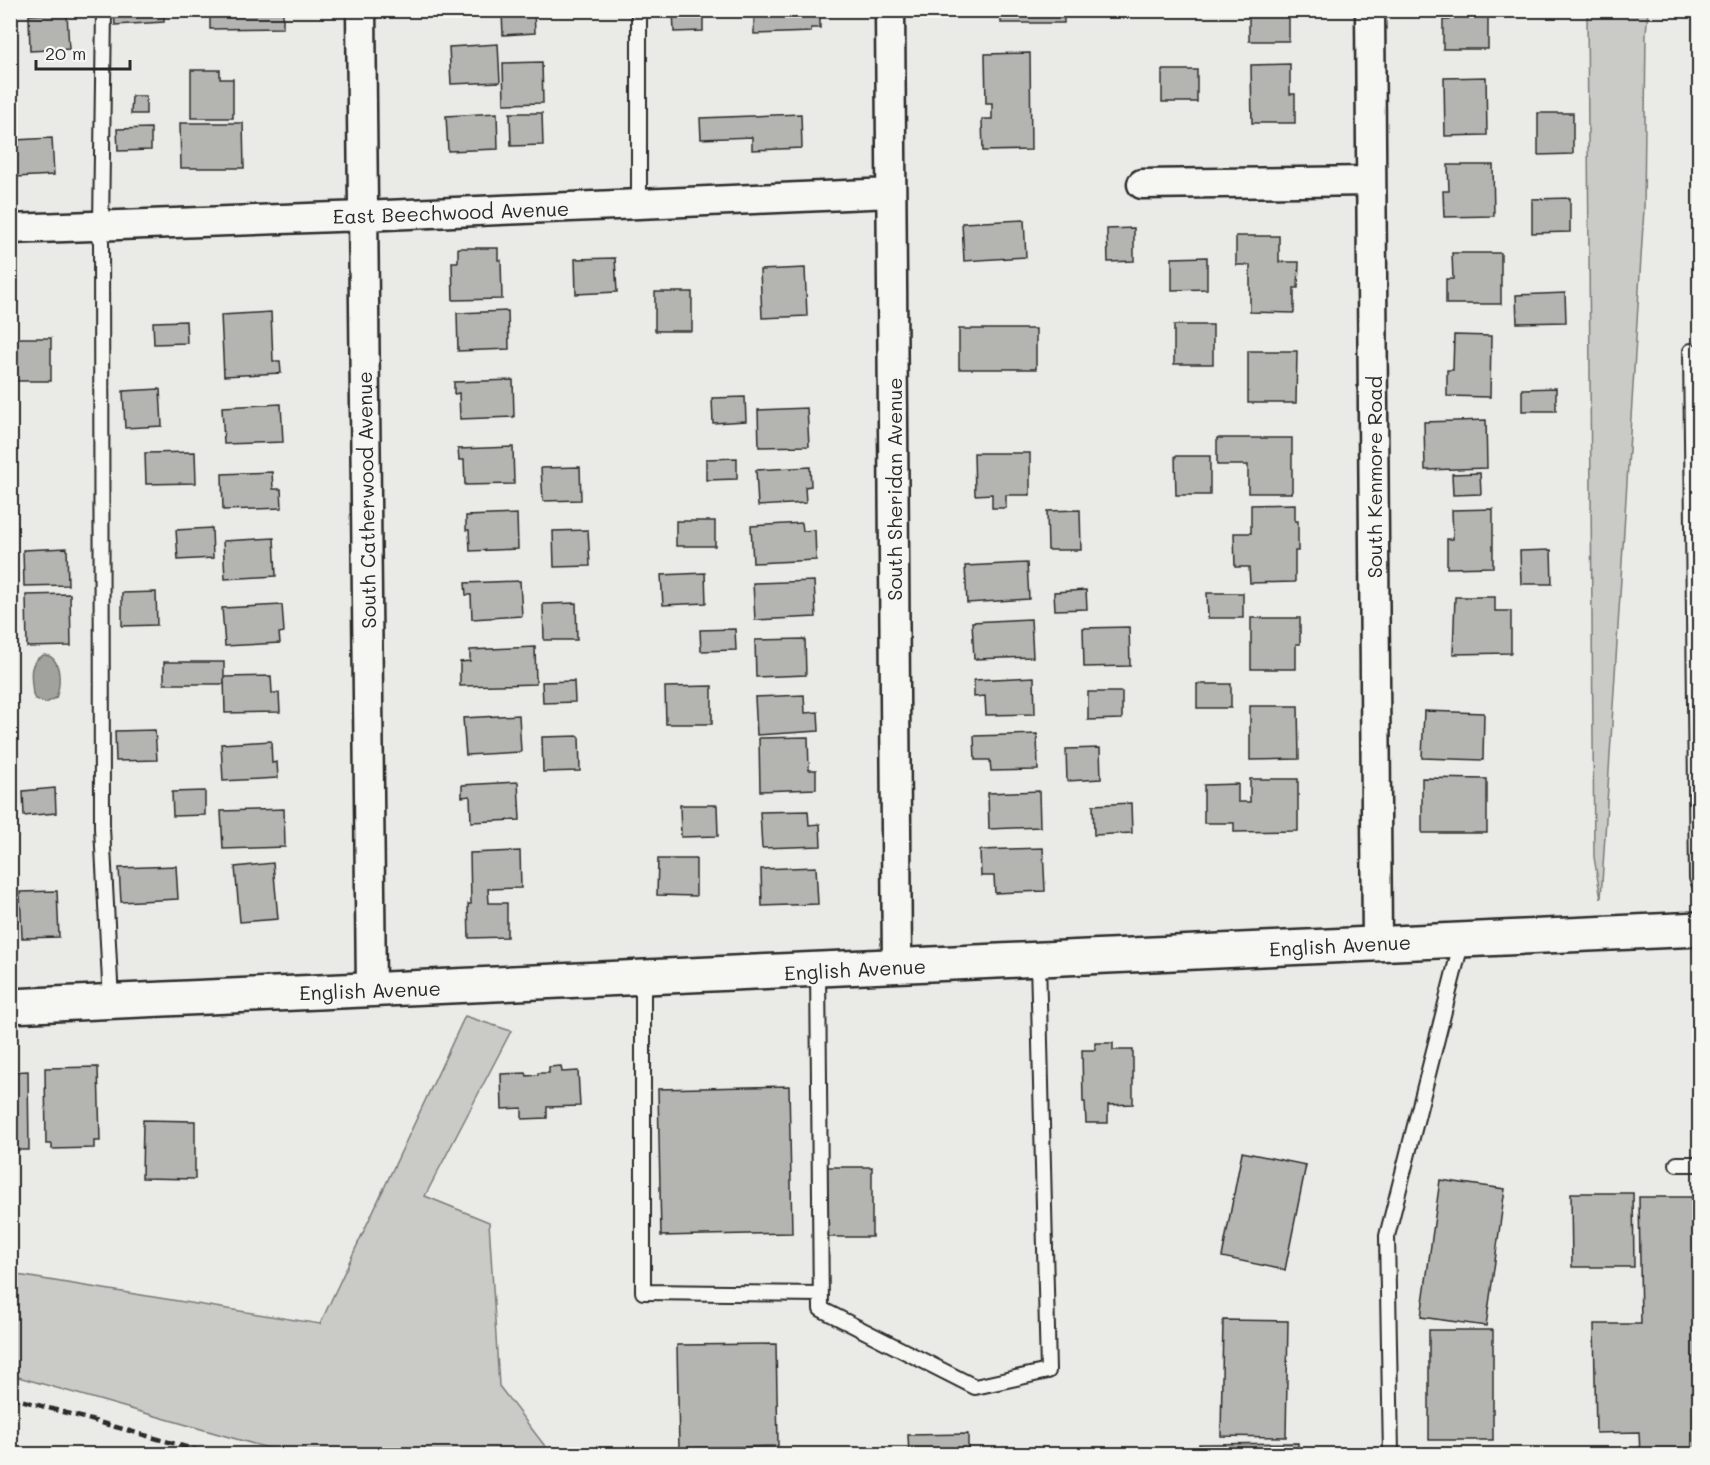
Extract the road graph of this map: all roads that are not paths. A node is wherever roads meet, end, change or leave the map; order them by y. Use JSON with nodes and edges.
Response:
{"nodes":[{"id":1,"x":361,"y":10,"type":"edge"},
{"id":2,"x":639,"y":10,"type":"edge"},
{"id":3,"x":890,"y":10,"type":"edge"},
{"id":4,"x":1370,"y":10,"type":"edge"},
{"id":5,"x":104,"y":12,"type":"edge"},
{"id":6,"x":1371,"y":182,"type":"junction"},
{"id":7,"x":1142,"y":184,"type":"dead end"},
{"id":8,"x":891,"y":193,"type":"junction"},
{"id":9,"x":639,"y":204,"type":"junction"},
{"id":10,"x":363,"y":216,"type":"junction"},
{"id":11,"x":101,"y":225,"type":"junction"},
{"id":12,"x":10,"y":229,"type":"edge"},
{"id":13,"x":1691,"y":351,"type":"dead end"},
{"id":14,"x":1700,"y":885,"type":"edge"},
{"id":15,"x":1700,"y":929,"type":"edge"},
{"id":16,"x":1462,"y":940,"type":"junction"},
{"id":17,"x":1377,"y":943,"type":"junction"},
{"id":18,"x":1038,"y":960,"type":"junction"},
{"id":19,"x":897,"y":967,"type":"junction"},
{"id":20,"x":818,"y":970,"type":"junction"},
{"id":21,"x":643,"y":978,"type":"junction"},
{"id":22,"x":371,"y":990,"type":"junction"},
{"id":23,"x":111,"y":1001,"type":"junction"},
{"id":24,"x":10,"y":1006,"type":"edge"},
{"id":25,"x":1677,"y":1164,"type":"dead end"},
{"id":26,"x":1700,"y":1164,"type":"edge"},
{"id":27,"x":821,"y":1294,"type":"junction"},
{"id":28,"x":1391,"y":1455,"type":"edge"}],
"edges":[{"from":1,"to":10,"type":"street","name":"South Catherwood Avenue"},
{"from":2,"to":9,"type":"lane"},
{"from":3,"to":8,"type":"street","name":"South Sheridan Avenue"},
{"from":4,"to":6,"type":"street","name":"South Kenmore Road"},
{"from":5,"to":11,"type":"lane"},
{"from":6,"to":7,"type":"street"},
{"from":6,"to":17,"type":"street","name":"South Kenmore Road"},
{"from":8,"to":9,"type":"street","name":"East Beechwood Avenue"},
{"from":8,"to":19,"type":"street","name":"South Sheridan Avenue"},
{"from":9,"to":10,"type":"street","name":"East Beechwood Avenue"},
{"from":10,"to":11,"type":"street","name":"East Beechwood Avenue"},
{"from":10,"to":22,"type":"street","name":"South Catherwood Avenue"},
{"from":11,"to":12,"type":"street","name":"East Beechwood Avenue"},
{"from":11,"to":23,"type":"lane"},
{"from":13,"to":14,"type":"lane"},
{"from":15,"to":16,"type":"street","name":"English Avenue"},
{"from":16,"to":17,"type":"street","name":"English Avenue"},
{"from":16,"to":28,"type":"lane"},
{"from":17,"to":18,"type":"street","name":"English Avenue"},
{"from":18,"to":19,"type":"street","name":"English Avenue"},
{"from":18,"to":27,"type":"lane"},
{"from":19,"to":20,"type":"street","name":"English Avenue"},
{"from":20,"to":21,"type":"street","name":"English Avenue"},
{"from":20,"to":27,"type":"lane"},
{"from":21,"to":22,"type":"street","name":"English Avenue"},
{"from":21,"to":27,"type":"lane"},
{"from":22,"to":23,"type":"street","name":"English Avenue"},
{"from":23,"to":24,"type":"street","name":"English Avenue"},
{"from":25,"to":26,"type":"lane"}]}
